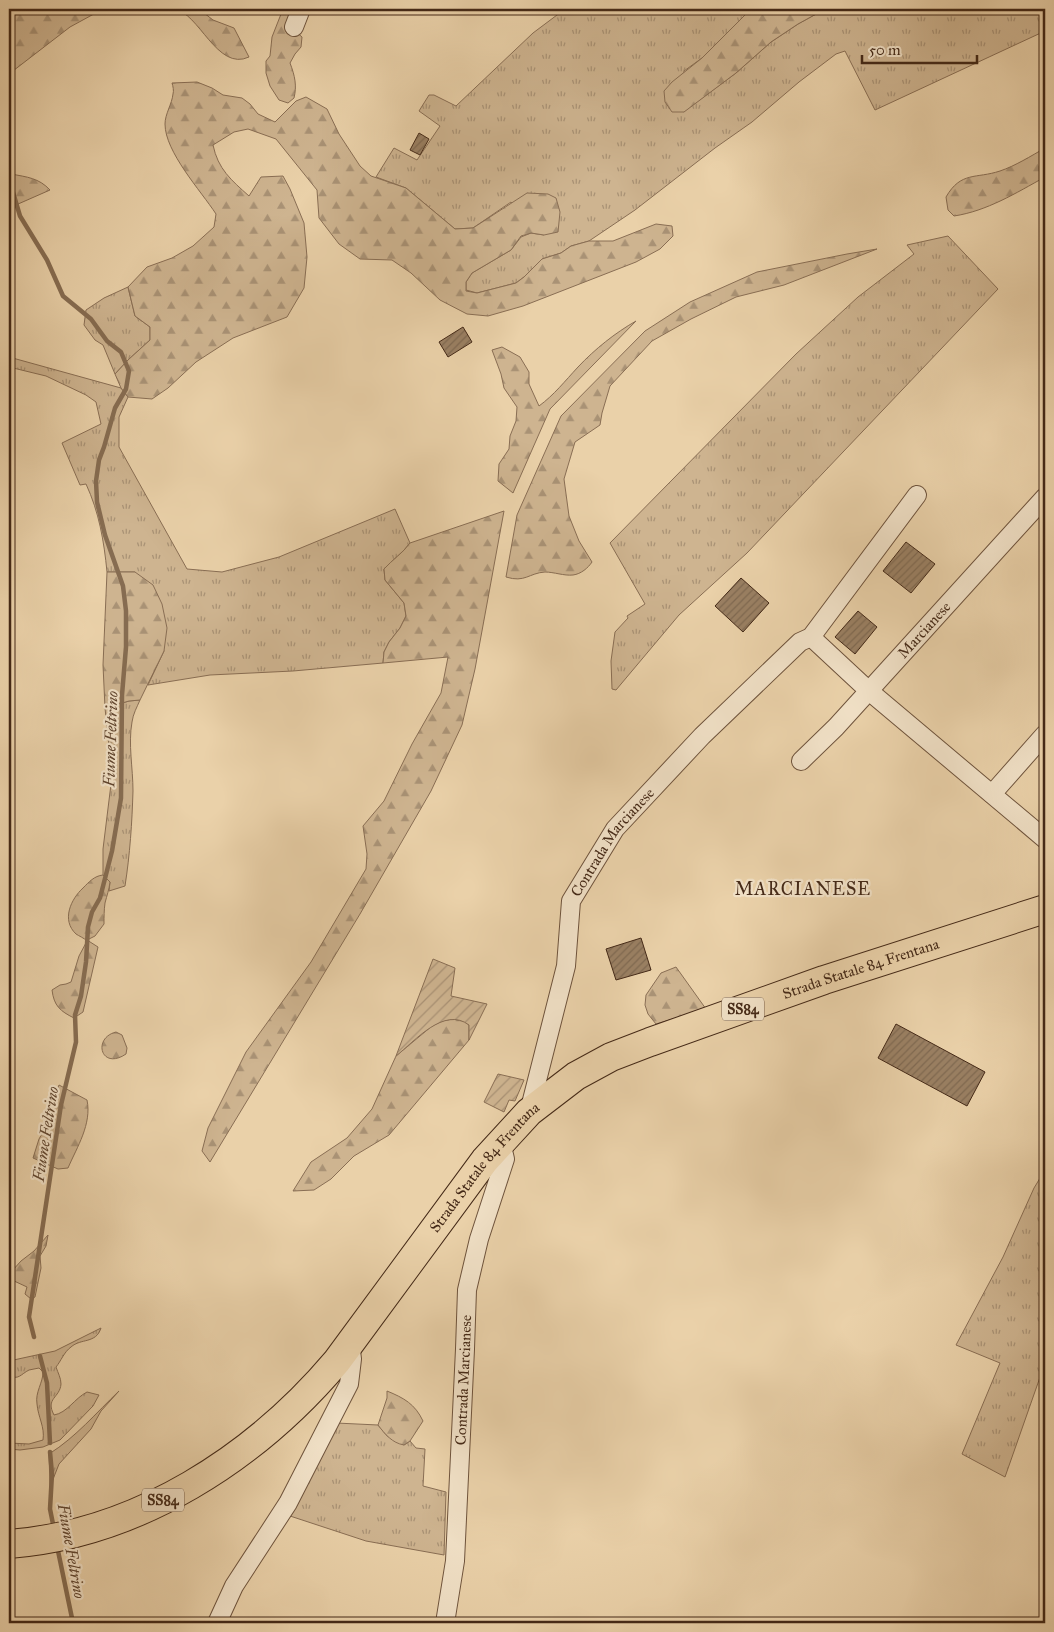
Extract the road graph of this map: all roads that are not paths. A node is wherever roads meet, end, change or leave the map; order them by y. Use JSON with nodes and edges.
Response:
{"nodes":[{"id":1,"x":301,"y":9,"type":"edge"},
{"id":2,"x":294,"y":27,"type":"dead end"},
{"id":3,"x":917,"y":495,"type":"dead end"},
{"id":4,"x":1045,"y":497,"type":"edge"},
{"id":5,"x":811,"y":638,"type":"junction"},
{"id":6,"x":869,"y":691,"type":"junction"},
{"id":7,"x":1045,"y":734,"type":"edge"},
{"id":8,"x":801,"y":761,"type":"dead end"},
{"id":9,"x":992,"y":794,"type":"junction"},
{"id":10,"x":1045,"y":838,"type":"edge"},
{"id":11,"x":1045,"y":909,"type":"edge"},
{"id":12,"x":529,"y":1112,"type":"junction"},
{"id":13,"x":501,"y":1142,"type":"junction"},
{"id":14,"x":350,"y":1342,"type":"junction"},
{"id":15,"x":9,"y":1544,"type":"edge"},
{"id":16,"x":217,"y":1623,"type":"edge"},
{"id":17,"x":445,"y":1623,"type":"edge"}],
"edges":[{"from":1,"to":2,"type":"street"},
{"from":3,"to":5,"type":"street","name":"Contrada Marcianese"},
{"from":4,"to":6,"type":"street","name":"Marcianese"},
{"from":5,"to":6,"type":"street"},
{"from":5,"to":12,"type":"street","name":"Contrada Marcianese"},
{"from":6,"to":8,"type":"street","name":"Marcianese"},
{"from":6,"to":9,"type":"street"},
{"from":7,"to":9,"type":"street"},
{"from":9,"to":10,"type":"street"},
{"from":11,"to":12,"type":"main road","name":"Strada Statale 84 Frentana","number":"SS84"},
{"from":12,"to":13,"type":"main road","name":"Strada Statale 84 Frentana","number":"SS84"},
{"from":13,"to":14,"type":"main road","name":"Strada Statale 84 Frentana","number":"SS84"},
{"from":13,"to":17,"type":"street","name":"Contrada Marcianese"},
{"from":14,"to":15,"type":"main road","name":"Strada Statale 84 Frentana","number":"SS84"},
{"from":14,"to":16,"type":"street"}]}
